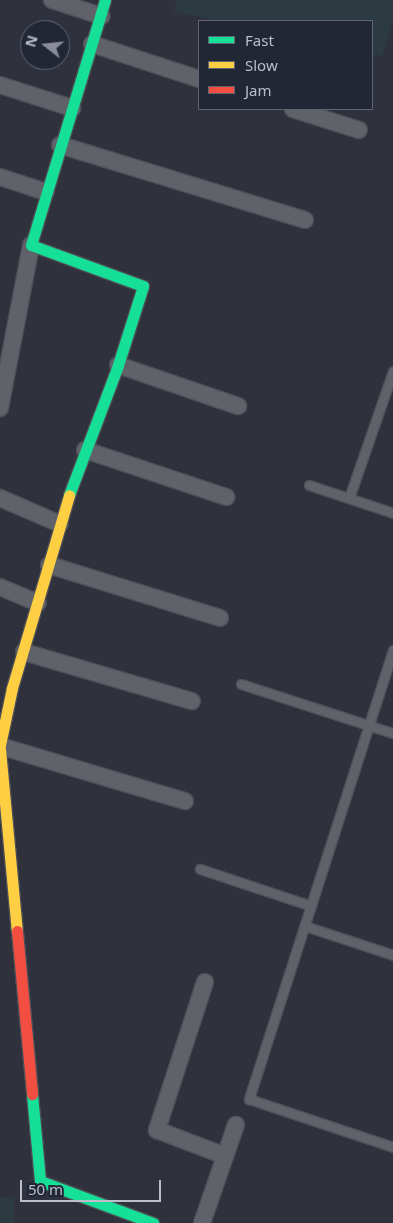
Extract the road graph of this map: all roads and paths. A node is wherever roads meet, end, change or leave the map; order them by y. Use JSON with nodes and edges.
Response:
{"nodes":[{"id":1,"x":52,"y":0,"type":"edge"},
{"id":2,"x":106,"y":0,"type":"edge"},
{"id":3,"x":100,"y":16,"type":"junction"},
{"id":4,"x":92,"y":44,"type":"junction"},
{"id":5,"x":198,"y":79,"type":"edge"},
{"id":6,"x":0,"y":85,"type":"edge"},
{"id":7,"x":72,"y":108,"type":"junction"},
{"id":8,"x":296,"y":110,"type":"edge"},
{"id":9,"x":359,"y":130,"type":"dead end"},
{"id":10,"x":60,"y":145,"type":"junction"},
{"id":11,"x":0,"y":177,"type":"edge"},
{"id":12,"x":46,"y":192,"type":"junction"},
{"id":13,"x":306,"y":220,"type":"dead end"},
{"id":14,"x":31,"y":245,"type":"junction"},
{"id":15,"x":118,"y":365,"type":"junction"},
{"id":16,"x":393,"y":371,"type":"edge"},
{"id":17,"x":238,"y":406,"type":"dead end"},
{"id":18,"x":0,"y":408,"type":"edge"},
{"id":19,"x":85,"y":450,"type":"junction"},
{"id":20,"x":309,"y":485,"type":"dead end"},
{"id":21,"x":226,"y":497,"type":"dead end"},
{"id":22,"x":0,"y":498,"type":"edge"},
{"id":23,"x":349,"y":498,"type":"junction"},
{"id":24,"x":393,"y":513,"type":"edge"},
{"id":25,"x":60,"y":524,"type":"junction"},
{"id":26,"x":49,"y":565,"type":"junction"},
{"id":27,"x":0,"y":587,"type":"edge"},
{"id":28,"x":38,"y":603,"type":"junction"},
{"id":29,"x":220,"y":618,"type":"dead end"},
{"id":30,"x":393,"y":650,"type":"edge"},
{"id":31,"x":24,"y":652,"type":"junction"},
{"id":32,"x":241,"y":684,"type":"dead end"},
{"id":33,"x":6,"y":685,"type":"edge"},
{"id":34,"x":192,"y":701,"type":"dead end"},
{"id":35,"x":369,"y":726,"type":"junction"},
{"id":36,"x":393,"y":733,"type":"edge"},
{"id":37,"x":0,"y":747,"type":"edge"},
{"id":38,"x":185,"y":800,"type":"dead end"},
{"id":39,"x":200,"y":869,"type":"dead end"},
{"id":40,"x":311,"y":906,"type":"junction"},
{"id":41,"x":304,"y":926,"type":"junction"},
{"id":42,"x":393,"y":955,"type":"edge"},
{"id":43,"x":204,"y":982,"type":"dead end"},
{"id":44,"x":236,"y":1125,"type":"dead end"},
{"id":45,"x":393,"y":1147,"type":"edge"},
{"id":46,"x":225,"y":1156,"type":"junction"},
{"id":47,"x":154,"y":1223,"type":"edge"},
{"id":48,"x":202,"y":1223,"type":"edge"}],
"edges":[{"from":1,"to":3,"type":"street"},
{"from":2,"to":3,"type":"street"},
{"from":3,"to":4,"type":"street"},
{"from":4,"to":5,"type":"street"},
{"from":4,"to":7,"type":"street"},
{"from":6,"to":7,"type":"street"},
{"from":7,"to":10,"type":"street"},
{"from":8,"to":9,"type":"street"},
{"from":10,"to":12,"type":"street"},
{"from":10,"to":13,"type":"street"},
{"from":11,"to":12,"type":"street"},
{"from":12,"to":14,"type":"street"},
{"from":14,"to":15,"type":"street"},
{"from":14,"to":18,"type":"street"},
{"from":15,"to":17,"type":"street"},
{"from":15,"to":19,"type":"street"},
{"from":16,"to":23,"type":"lane"},
{"from":19,"to":21,"type":"street"},
{"from":19,"to":25,"type":"street"},
{"from":20,"to":23,"type":"lane"},
{"from":22,"to":25,"type":"street"},
{"from":23,"to":24,"type":"lane"},
{"from":25,"to":26,"type":"street"},
{"from":26,"to":28,"type":"street"},
{"from":26,"to":29,"type":"street"},
{"from":27,"to":28,"type":"street"},
{"from":28,"to":31,"type":"street"},
{"from":30,"to":35,"type":"lane"},
{"from":31,"to":33,"type":"street"},
{"from":31,"to":34,"type":"street"},
{"from":32,"to":35,"type":"lane"},
{"from":33,"to":37,"type":"street"},
{"from":35,"to":36,"type":"lane"},
{"from":35,"to":40,"type":"lane"},
{"from":37,"to":38,"type":"street"},
{"from":37,"to":47,"type":"street"},
{"from":39,"to":40,"type":"lane"},
{"from":40,"to":41,"type":"lane"},
{"from":41,"to":42,"type":"lane"},
{"from":41,"to":45,"type":"lane"},
{"from":43,"to":46,"type":"street"},
{"from":44,"to":46,"type":"street"},
{"from":46,"to":48,"type":"street"}]}
